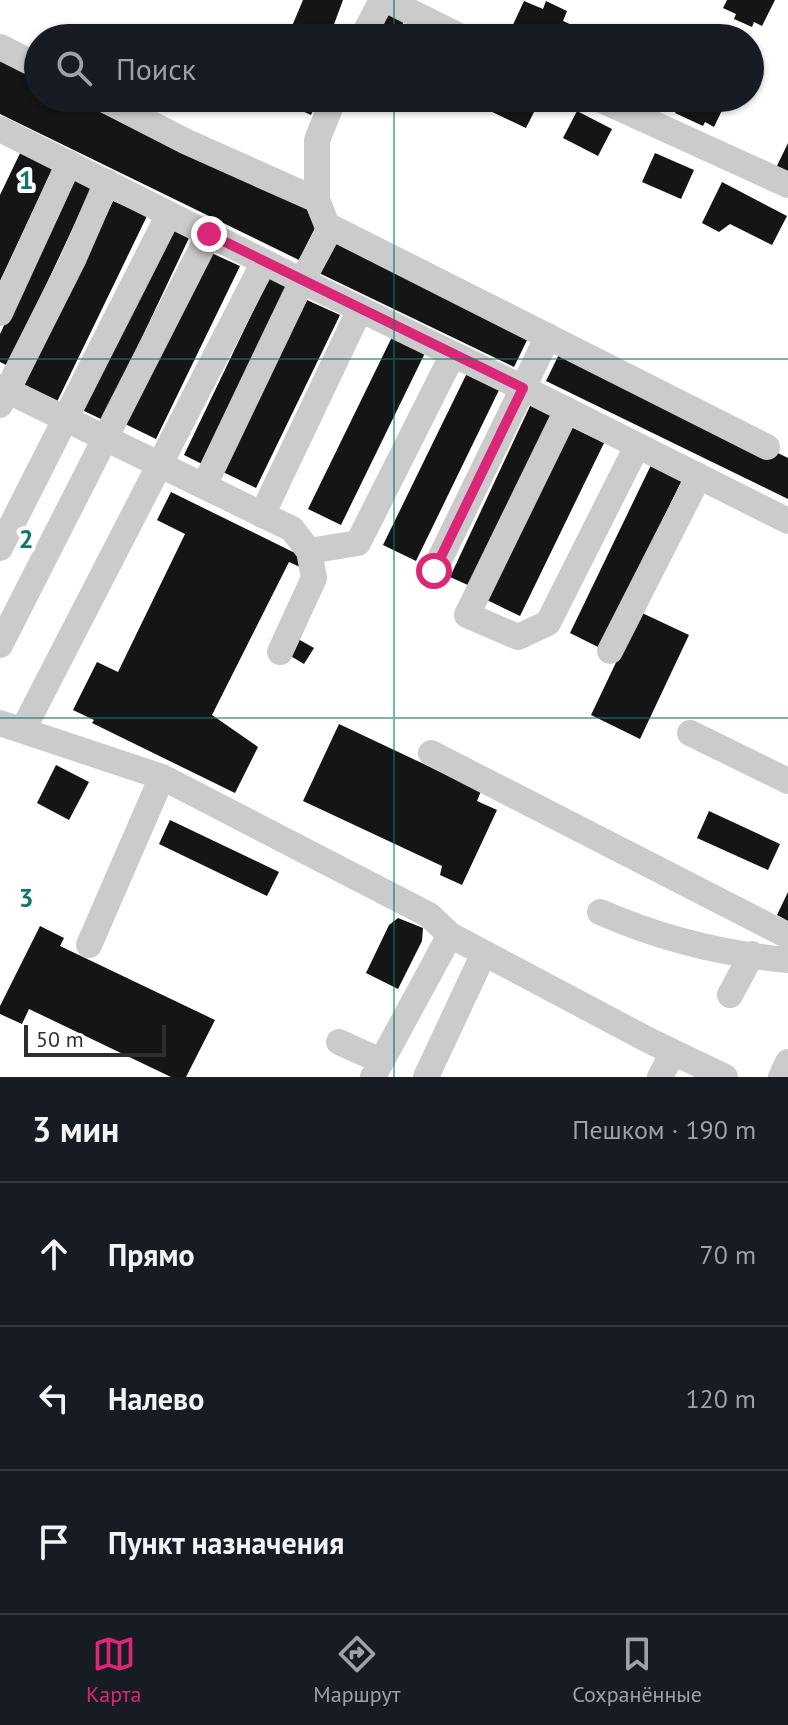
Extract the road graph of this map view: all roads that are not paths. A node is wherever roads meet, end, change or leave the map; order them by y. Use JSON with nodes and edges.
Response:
{"nodes":[{"id":1,"x":384,"y":0,"type":"edge"},
{"id":2,"x":370,"y":24,"type":"edge"},
{"id":3,"x":434,"y":24,"type":"edge"},
{"id":4,"x":0,"y":47,"type":"edge"},
{"id":5,"x":24,"y":59,"type":"edge"},
{"id":6,"x":128,"y":112,"type":"edge"},
{"id":7,"x":328,"y":112,"type":"edge"},
{"id":8,"x":628,"y":112,"type":"edge"},
{"id":9,"x":0,"y":129,"type":"edge"},
{"id":10,"x":69,"y":163,"type":"junction"},
{"id":11,"x":107,"y":182,"type":"junction"},
{"id":12,"x":788,"y":185,"type":"edge"},
{"id":13,"x":317,"y":200,"type":"junction"},
{"id":14,"x":169,"y":214,"type":"junction"},
{"id":15,"x":331,"y":227,"type":"junction"},
{"id":16,"x":209,"y":234,"type":"junction"},
{"id":17,"x":264,"y":262,"type":"junction"},
{"id":18,"x":302,"y":281,"type":"junction"},
{"id":19,"x":360,"y":309,"type":"junction"},
{"id":20,"x":0,"y":313,"type":"edge"},
{"id":21,"x":548,"y":336,"type":"junction"},
{"id":22,"x":453,"y":354,"type":"junction"},
{"id":23,"x":523,"y":388,"type":"junction"},
{"id":24,"x":2,"y":394,"type":"edge"},
{"id":25,"x":567,"y":410,"type":"junction"},
{"id":26,"x":64,"y":418,"type":"junction"},
{"id":27,"x":106,"y":438,"type":"junction"},
{"id":28,"x":637,"y":446,"type":"junction"},
{"id":29,"x":767,"y":447,"type":"dead end"},
{"id":30,"x":159,"y":465,"type":"junction"},
{"id":31,"x":699,"y":476,"type":"junction"},
{"id":32,"x":204,"y":486,"type":"junction"},
{"id":33,"x":262,"y":515,"type":"junction"},
{"id":34,"x":788,"y":521,"type":"edge"},
{"id":35,"x":0,"y":548,"type":"edge"},
{"id":36,"x":309,"y":551,"type":"junction"},
{"id":37,"x":434,"y":571,"type":"dead end"},
{"id":38,"x":0,"y":645,"type":"edge"},
{"id":39,"x":610,"y":651,"type":"dead end"},
{"id":40,"x":280,"y":652,"type":"dead end"},
{"id":41,"x":27,"y":722,"type":"dead end"},
{"id":42,"x":0,"y":723,"type":"edge"},
{"id":43,"x":690,"y":733,"type":"dead end"},
{"id":44,"x":431,"y":753,"type":"dead end"},
{"id":45,"x":162,"y":777,"type":"junction"},
{"id":46,"x":788,"y":781,"type":"edge"},
{"id":47,"x":600,"y":912,"type":"dead end"},
{"id":48,"x":450,"y":935,"type":"junction"},
{"id":49,"x":788,"y":936,"type":"edge"},
{"id":50,"x":89,"y":945,"type":"dead end"},
{"id":51,"x":484,"y":953,"type":"junction"},
{"id":52,"x":752,"y":954,"type":"junction"},
{"id":53,"x":788,"y":960,"type":"edge"},
{"id":54,"x":730,"y":995,"type":"dead end"},
{"id":55,"x":339,"y":1042,"type":"dead end"},
{"id":56,"x":673,"y":1052,"type":"junction"},
{"id":57,"x":788,"y":1062,"type":"edge"},
{"id":58,"x":377,"y":1069,"type":"edge"},
{"id":59,"x":426,"y":1077,"type":"edge"},
{"id":60,"x":660,"y":1077,"type":"edge"},
{"id":61,"x":725,"y":1077,"type":"edge"},
{"id":62,"x":781,"y":1077,"type":"edge"}],
"edges":[{"from":1,"to":2,"type":"street"},
{"from":1,"to":3,"type":"street"},
{"from":4,"to":5,"type":"street"},
{"from":6,"to":13,"type":"street"},
{"from":7,"to":13,"type":"street"},
{"from":8,"to":12,"type":"street"},
{"from":9,"to":10,"type":"street"},
{"from":10,"to":11,"type":"street"},
{"from":10,"to":20,"type":"street"},
{"from":11,"to":14,"type":"street"},
{"from":11,"to":24,"type":"street"},
{"from":13,"to":15,"type":"street"},
{"from":14,"to":16,"type":"street"},
{"from":14,"to":26,"type":"street"},
{"from":15,"to":18,"type":"street"},
{"from":15,"to":21,"type":"street"},
{"from":16,"to":17,"type":"street"},
{"from":16,"to":27,"type":"street"},
{"from":17,"to":18,"type":"street"},
{"from":17,"to":30,"type":"street"},
{"from":18,"to":19,"type":"street"},
{"from":18,"to":32,"type":"street"},
{"from":19,"to":22,"type":"street"},
{"from":19,"to":33,"type":"street"},
{"from":21,"to":23,"type":"street"},
{"from":21,"to":29,"type":"street"},
{"from":22,"to":23,"type":"street"},
{"from":22,"to":36,"type":"street"},
{"from":23,"to":25,"type":"street"},
{"from":23,"to":37,"type":"street"},
{"from":24,"to":26,"type":"street"},
{"from":25,"to":28,"type":"street"},
{"from":25,"to":28,"type":"street"},
{"from":26,"to":27,"type":"street"},
{"from":26,"to":35,"type":"street"},
{"from":27,"to":30,"type":"street"},
{"from":27,"to":38,"type":"street"},
{"from":28,"to":31,"type":"street"},
{"from":30,"to":32,"type":"street"},
{"from":30,"to":41,"type":"street"},
{"from":31,"to":34,"type":"street"},
{"from":31,"to":39,"type":"street"},
{"from":32,"to":33,"type":"street"},
{"from":33,"to":36,"type":"street"},
{"from":36,"to":40,"type":"street"},
{"from":42,"to":45,"type":"street"},
{"from":43,"to":46,"type":"street"},
{"from":44,"to":49,"type":"street"},
{"from":45,"to":48,"type":"street"},
{"from":45,"to":50,"type":"street"},
{"from":47,"to":52,"type":"street"},
{"from":48,"to":51,"type":"street"},
{"from":48,"to":58,"type":"street"},
{"from":51,"to":56,"type":"street"},
{"from":51,"to":59,"type":"street"},
{"from":52,"to":53,"type":"street"},
{"from":52,"to":54,"type":"street"},
{"from":55,"to":58,"type":"street"},
{"from":56,"to":60,"type":"street"},
{"from":56,"to":61,"type":"street"},
{"from":57,"to":62,"type":"street"}]}
